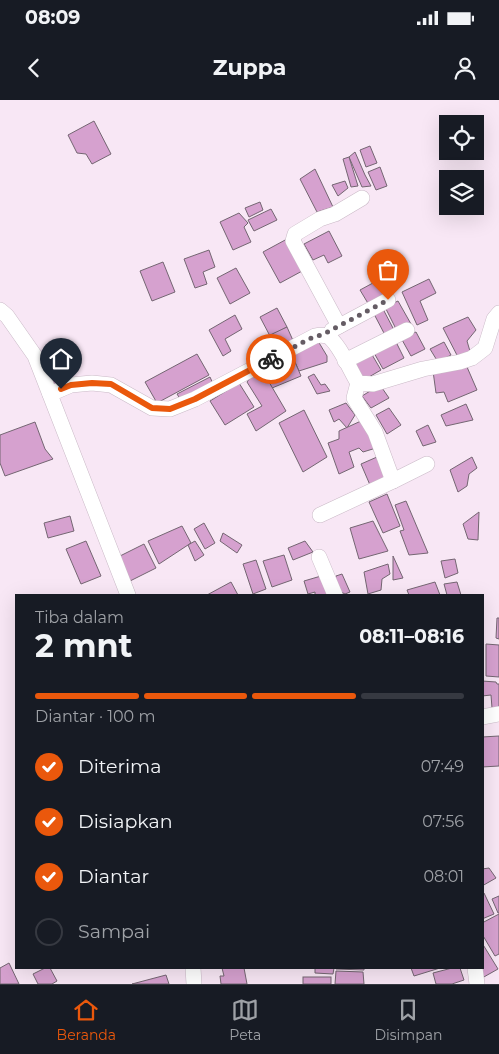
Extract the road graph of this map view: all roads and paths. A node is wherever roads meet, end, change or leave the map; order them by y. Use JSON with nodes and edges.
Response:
{"nodes":[{"id":1,"x":362,"y":198,"type":"dead end"},
{"id":2,"x":388,"y":300,"type":"dead end"},
{"id":3,"x":0,"y":310,"type":"edge"},
{"id":4,"x":499,"y":313,"type":"edge"},
{"id":5,"x":339,"y":326,"type":"junction"},
{"id":6,"x":407,"y":330,"type":"dead end"},
{"id":7,"x":322,"y":335,"type":"junction"},
{"id":8,"x":345,"y":361,"type":"junction"},
{"id":9,"x":358,"y":383,"type":"junction"},
{"id":10,"x":50,"y":394,"type":"junction"},
{"id":11,"x":427,"y":464,"type":"dead end"},
{"id":12,"x":393,"y":482,"type":"junction"},
{"id":13,"x":320,"y":515,"type":"dead end"},
{"id":14,"x":319,"y":556,"type":"dead end"},
{"id":15,"x":128,"y":594,"type":"edge"},
{"id":16,"x":334,"y":594,"type":"edge"},
{"id":17,"x":499,"y":714,"type":"edge"},
{"id":18,"x":484,"y":716,"type":"edge"},
{"id":19,"x":192,"y":969,"type":"edge"},
{"id":20,"x":475,"y":969,"type":"edge"},
{"id":21,"x":194,"y":984,"type":"edge"},
{"id":22,"x":477,"y":984,"type":"edge"}],
"edges":[{"from":1,"to":5,"type":"street"},
{"from":2,"to":5,"type":"street"},
{"from":3,"to":10,"type":"street"},
{"from":4,"to":9,"type":"street"},
{"from":5,"to":7,"type":"street"},
{"from":6,"to":8,"type":"street"},
{"from":7,"to":8,"type":"street"},
{"from":7,"to":10,"type":"street"},
{"from":8,"to":9,"type":"street"},
{"from":9,"to":12,"type":"street"},
{"from":10,"to":15,"type":"street"},
{"from":11,"to":12,"type":"street"},
{"from":12,"to":13,"type":"street"},
{"from":14,"to":16,"type":"street"},
{"from":17,"to":18,"type":"street"},
{"from":19,"to":21,"type":"street"},
{"from":20,"to":22,"type":"street"}]}
